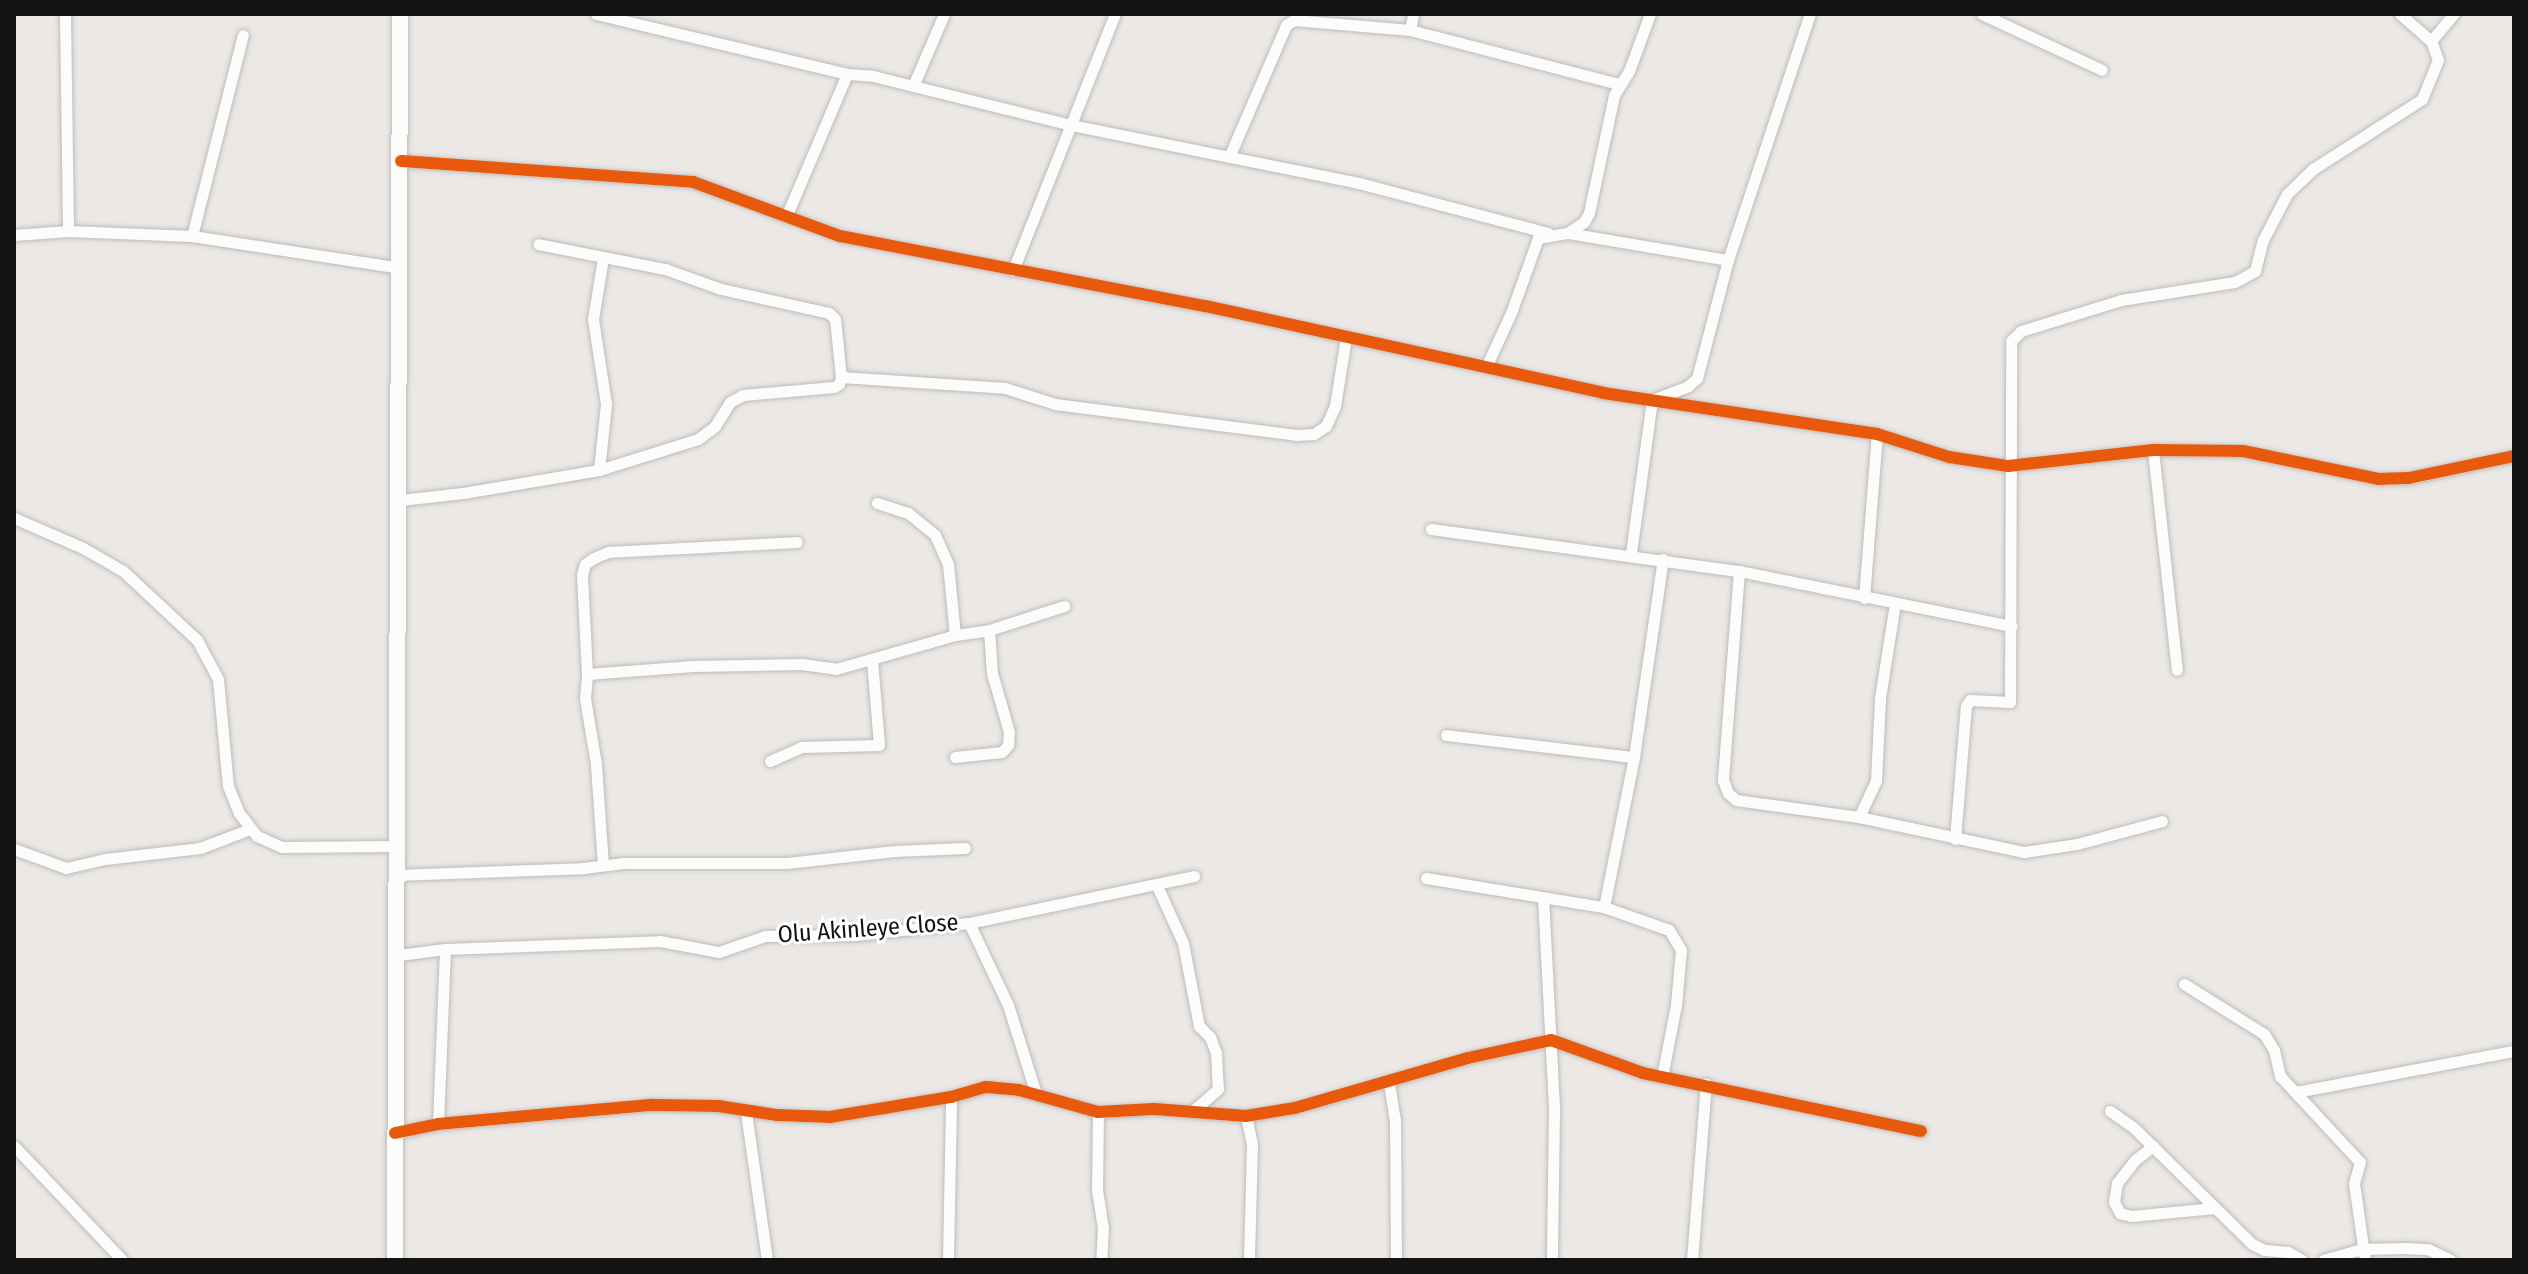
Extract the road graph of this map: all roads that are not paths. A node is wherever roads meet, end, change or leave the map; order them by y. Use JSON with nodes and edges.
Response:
{"nodes":[{"id":1,"x":65,"y":14,"type":"edge"},
{"id":2,"x":400,"y":14,"type":"edge"},
{"id":3,"x":596,"y":14,"type":"edge"},
{"id":4,"x":944,"y":14,"type":"edge"},
{"id":5,"x":1115,"y":14,"type":"edge"},
{"id":6,"x":1413,"y":14,"type":"edge"},
{"id":7,"x":1650,"y":14,"type":"edge"},
{"id":8,"x":1810,"y":14,"type":"edge"},
{"id":9,"x":1982,"y":14,"type":"edge"},
{"id":10,"x":2400,"y":14,"type":"edge"},
{"id":11,"x":2454,"y":14,"type":"edge"},
{"id":12,"x":1300,"y":16,"type":"edge"},
{"id":13,"x":1410,"y":30,"type":"junction"},
{"id":14,"x":243,"y":35,"type":"dead end"},
{"id":15,"x":2431,"y":41,"type":"junction"},
{"id":16,"x":2102,"y":70,"type":"dead end"},
{"id":17,"x":847,"y":74,"type":"junction"},
{"id":18,"x":1619,"y":84,"type":"junction"},
{"id":19,"x":913,"y":86,"type":"junction"},
{"id":20,"x":1071,"y":125,"type":"junction"},
{"id":21,"x":1229,"y":157,"type":"junction"},
{"id":22,"x":401,"y":161,"type":"junction"},
{"id":23,"x":786,"y":217,"type":"junction"},
{"id":24,"x":68,"y":231,"type":"junction"},
{"id":25,"x":1548,"y":233,"type":"junction"},
{"id":26,"x":1567,"y":233,"type":"junction"},
{"id":27,"x":14,"y":235,"type":"edge"},
{"id":28,"x":192,"y":236,"type":"junction"},
{"id":29,"x":538,"y":244,"type":"dead end"},
{"id":30,"x":603,"y":258,"type":"junction"},
{"id":31,"x":1728,"y":260,"type":"junction"},
{"id":32,"x":400,"y":268,"type":"junction"},
{"id":33,"x":1013,"y":270,"type":"junction"},
{"id":34,"x":1346,"y":337,"type":"junction"},
{"id":35,"x":1486,"y":367,"type":"junction"},
{"id":36,"x":841,"y":377,"type":"junction"},
{"id":37,"x":1652,"y":400,"type":"junction"},
{"id":38,"x":1877,"y":434,"type":"junction"},
{"id":39,"x":2153,"y":450,"type":"junction"},
{"id":40,"x":2514,"y":456,"type":"edge"},
{"id":41,"x":2008,"y":466,"type":"junction"},
{"id":42,"x":599,"y":470,"type":"junction"},
{"id":43,"x":401,"y":500,"type":"junction"},
{"id":44,"x":877,"y":503,"type":"dead end"},
{"id":45,"x":14,"y":518,"type":"edge"},
{"id":46,"x":1431,"y":529,"type":"dead end"},
{"id":47,"x":797,"y":542,"type":"dead end"},
{"id":48,"x":1631,"y":553,"type":"junction"},
{"id":49,"x":1663,"y":559,"type":"junction"},
{"id":50,"x":1739,"y":571,"type":"junction"},
{"id":51,"x":1864,"y":598,"type":"junction"},
{"id":52,"x":1895,"y":603,"type":"junction"},
{"id":53,"x":1064,"y":606,"type":"dead end"},
{"id":54,"x":2011,"y":626,"type":"junction"},
{"id":55,"x":989,"y":630,"type":"junction"},
{"id":56,"x":955,"y":635,"type":"junction"},
{"id":57,"x":872,"y":659,"type":"junction"},
{"id":58,"x":2177,"y":670,"type":"dead end"},
{"id":59,"x":587,"y":674,"type":"junction"},
{"id":60,"x":1446,"y":735,"type":"dead end"},
{"id":61,"x":955,"y":757,"type":"dead end"},
{"id":62,"x":1634,"y":757,"type":"junction"},
{"id":63,"x":770,"y":761,"type":"dead end"},
{"id":64,"x":1859,"y":817,"type":"junction"},
{"id":65,"x":2162,"y":821,"type":"dead end"},
{"id":66,"x":250,"y":829,"type":"junction"},
{"id":67,"x":1955,"y":839,"type":"junction"},
{"id":68,"x":397,"y":846,"type":"junction"},
{"id":69,"x":965,"y":848,"type":"dead end"},
{"id":70,"x":14,"y":849,"type":"edge"},
{"id":71,"x":603,"y":865,"type":"junction"},
{"id":72,"x":396,"y":875,"type":"junction"},
{"id":73,"x":1194,"y":876,"type":"dead end"},
{"id":74,"x":1426,"y":878,"type":"dead end"},
{"id":75,"x":1157,"y":886,"type":"junction"},
{"id":76,"x":1543,"y":897,"type":"junction"},
{"id":77,"x":1604,"y":907,"type":"junction"},
{"id":78,"x":969,"y":923,"type":"junction"},
{"id":79,"x":445,"y":949,"type":"junction"},
{"id":80,"x":399,"y":955,"type":"junction"},
{"id":81,"x":2184,"y":984,"type":"dead end"},
{"id":82,"x":1551,"y":1040,"type":"junction"},
{"id":83,"x":2514,"y":1051,"type":"edge"},
{"id":84,"x":1662,"y":1077,"type":"junction"},
{"id":85,"x":1389,"y":1083,"type":"junction"},
{"id":86,"x":1706,"y":1084,"type":"junction"},
{"id":87,"x":2296,"y":1092,"type":"junction"},
{"id":88,"x":1036,"y":1094,"type":"junction"},
{"id":89,"x":951,"y":1097,"type":"junction"},
{"id":90,"x":2110,"y":1111,"type":"dead end"},
{"id":91,"x":746,"y":1112,"type":"junction"},
{"id":92,"x":1098,"y":1112,"type":"junction"},
{"id":93,"x":1192,"y":1112,"type":"junction"},
{"id":94,"x":1246,"y":1116,"type":"junction"},
{"id":95,"x":438,"y":1124,"type":"junction"},
{"id":96,"x":1921,"y":1131,"type":"dead end"},
{"id":97,"x":395,"y":1133,"type":"junction"},
{"id":98,"x":2153,"y":1146,"type":"junction"},
{"id":99,"x":16,"y":1150,"type":"edge"},
{"id":100,"x":2215,"y":1208,"type":"junction"},
{"id":101,"x":2363,"y":1255,"type":"edge"},
{"id":102,"x":122,"y":1260,"type":"edge"},
{"id":103,"x":395,"y":1260,"type":"edge"},
{"id":104,"x":767,"y":1260,"type":"edge"},
{"id":105,"x":948,"y":1260,"type":"edge"},
{"id":106,"x":1101,"y":1260,"type":"edge"},
{"id":107,"x":1249,"y":1260,"type":"edge"},
{"id":108,"x":1396,"y":1260,"type":"edge"},
{"id":109,"x":1552,"y":1260,"type":"edge"},
{"id":110,"x":1692,"y":1260,"type":"edge"},
{"id":111,"x":2302,"y":1260,"type":"edge"},
{"id":112,"x":2323,"y":1260,"type":"edge"},
{"id":113,"x":2451,"y":1260,"type":"edge"}],
"edges":[{"from":1,"to":24,"type":"street"},
{"from":2,"to":22,"type":"main road"},
{"from":3,"to":17,"type":"street"},
{"from":4,"to":19,"type":"street"},
{"from":5,"to":20,"type":"street"},
{"from":6,"to":13,"type":"street"},
{"from":7,"to":18,"type":"street"},
{"from":8,"to":31,"type":"street"},
{"from":9,"to":16,"type":"street"},
{"from":10,"to":15,"type":"street"},
{"from":11,"to":15,"type":"street"},
{"from":12,"to":13,"type":"street"},
{"from":12,"to":21,"type":"street"},
{"from":13,"to":18,"type":"street"},
{"from":14,"to":28,"type":"street"},
{"from":15,"to":41,"type":"street"},
{"from":17,"to":19,"type":"street"},
{"from":17,"to":23,"type":"street"},
{"from":18,"to":26,"type":"street"},
{"from":19,"to":20,"type":"street"},
{"from":20,"to":21,"type":"street"},
{"from":20,"to":33,"type":"street"},
{"from":21,"to":25,"type":"street"},
{"from":22,"to":23,"type":"street"},
{"from":22,"to":32,"type":"main road"},
{"from":23,"to":33,"type":"street"},
{"from":24,"to":27,"type":"street"},
{"from":24,"to":28,"type":"street"},
{"from":25,"to":26,"type":"street"},
{"from":25,"to":35,"type":"street"},
{"from":26,"to":31,"type":"street"},
{"from":28,"to":32,"type":"street"},
{"from":29,"to":30,"type":"street"},
{"from":30,"to":36,"type":"street"},
{"from":30,"to":42,"type":"street"},
{"from":31,"to":37,"type":"street"},
{"from":32,"to":43,"type":"main road"},
{"from":33,"to":34,"type":"street"},
{"from":34,"to":35,"type":"street"},
{"from":34,"to":36,"type":"street"},
{"from":35,"to":37,"type":"street"},
{"from":36,"to":42,"type":"street"},
{"from":37,"to":38,"type":"street"},
{"from":37,"to":48,"type":"street"},
{"from":38,"to":41,"type":"street"},
{"from":38,"to":51,"type":"street"},
{"from":39,"to":40,"type":"street"},
{"from":39,"to":41,"type":"street"},
{"from":39,"to":58,"type":"street"},
{"from":41,"to":54,"type":"street"},
{"from":42,"to":43,"type":"street"},
{"from":43,"to":68,"type":"main road"},
{"from":44,"to":56,"type":"street"},
{"from":45,"to":66,"type":"street"},
{"from":46,"to":48,"type":"street"},
{"from":47,"to":59,"type":"street"},
{"from":48,"to":49,"type":"street"},
{"from":49,"to":50,"type":"street"},
{"from":49,"to":62,"type":"street"},
{"from":50,"to":51,"type":"street"},
{"from":50,"to":64,"type":"street"},
{"from":51,"to":52,"type":"street"},
{"from":52,"to":54,"type":"street"},
{"from":52,"to":64,"type":"street"},
{"from":53,"to":55,"type":"street"},
{"from":54,"to":67,"type":"street"},
{"from":55,"to":56,"type":"street"},
{"from":55,"to":61,"type":"street"},
{"from":56,"to":57,"type":"street"},
{"from":57,"to":59,"type":"street"},
{"from":57,"to":63,"type":"street"},
{"from":59,"to":71,"type":"street"},
{"from":60,"to":62,"type":"street"},
{"from":62,"to":77,"type":"street"},
{"from":64,"to":67,"type":"street"},
{"from":65,"to":67,"type":"street"},
{"from":66,"to":68,"type":"street"},
{"from":66,"to":70,"type":"street"},
{"from":68,"to":72,"type":"main road"},
{"from":69,"to":71,"type":"street"},
{"from":71,"to":72,"type":"street"},
{"from":72,"to":80,"type":"main road"},
{"from":73,"to":75,"type":"street","name":"Olu Akinleye Close"},
{"from":74,"to":76,"type":"street"},
{"from":75,"to":78,"type":"street","name":"Olu Akinleye Close"},
{"from":75,"to":93,"type":"street"},
{"from":76,"to":77,"type":"street"},
{"from":76,"to":82,"type":"street"},
{"from":77,"to":84,"type":"street"},
{"from":78,"to":79,"type":"street","name":"Olu Akinleye Close"},
{"from":78,"to":88,"type":"street"},
{"from":79,"to":80,"type":"street","name":"Olu Akinleye Close"},
{"from":79,"to":95,"type":"street"},
{"from":80,"to":97,"type":"main road"},
{"from":81,"to":87,"type":"street"},
{"from":82,"to":84,"type":"street"},
{"from":82,"to":85,"type":"street"},
{"from":82,"to":109,"type":"street"},
{"from":83,"to":87,"type":"street"},
{"from":84,"to":86,"type":"street"},
{"from":85,"to":94,"type":"street"},
{"from":85,"to":108,"type":"street"},
{"from":86,"to":96,"type":"street"},
{"from":86,"to":110,"type":"street"},
{"from":87,"to":101,"type":"street"},
{"from":88,"to":89,"type":"street"},
{"from":88,"to":92,"type":"street"},
{"from":89,"to":91,"type":"street"},
{"from":89,"to":105,"type":"street"},
{"from":90,"to":98,"type":"street"},
{"from":91,"to":95,"type":"street"},
{"from":91,"to":104,"type":"street"},
{"from":92,"to":93,"type":"street"},
{"from":92,"to":106,"type":"street"},
{"from":93,"to":94,"type":"street"},
{"from":94,"to":107,"type":"street"},
{"from":95,"to":97,"type":"street"},
{"from":97,"to":103,"type":"main road"},
{"from":98,"to":100,"type":"street"},
{"from":98,"to":100,"type":"street"},
{"from":99,"to":102,"type":"street"},
{"from":100,"to":111,"type":"street"},
{"from":101,"to":112,"type":"street"},
{"from":101,"to":113,"type":"street"}]}
